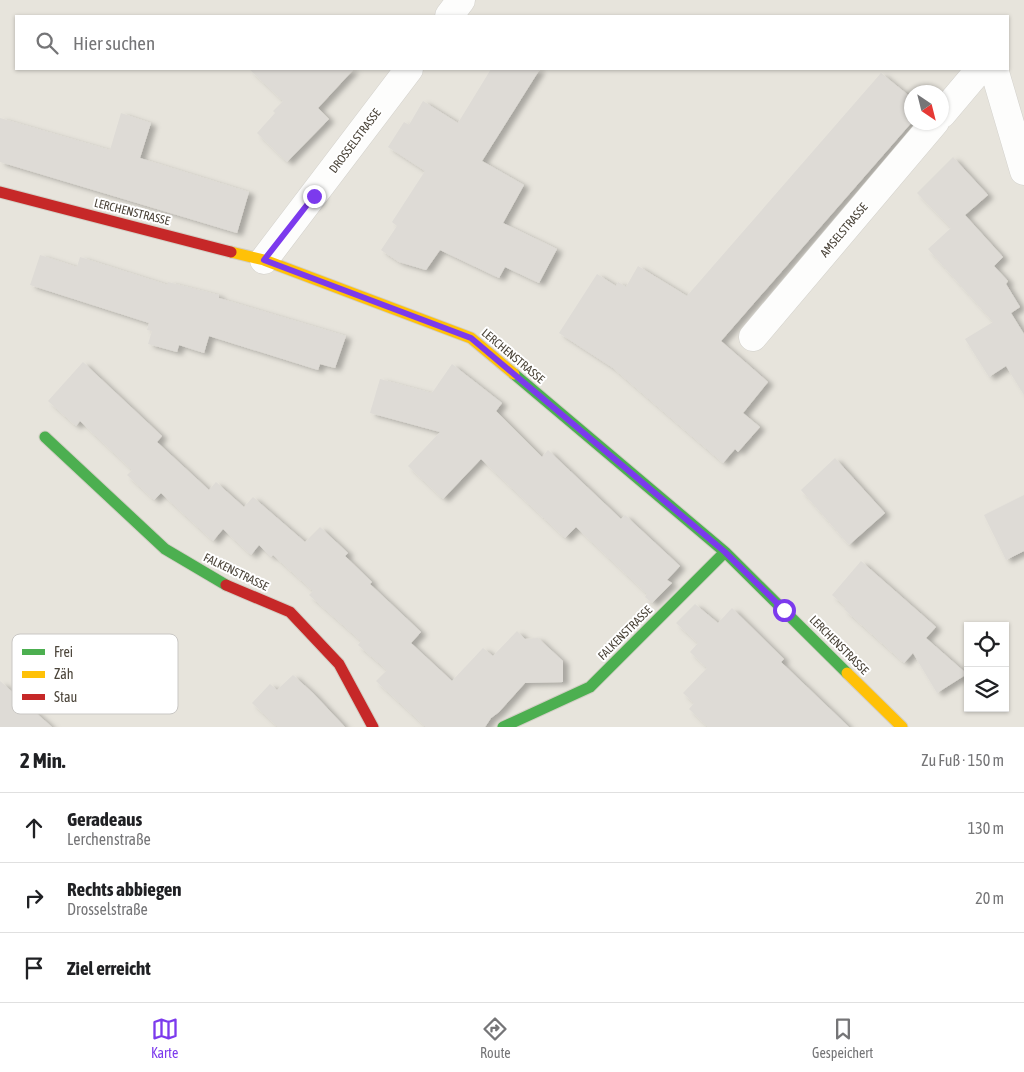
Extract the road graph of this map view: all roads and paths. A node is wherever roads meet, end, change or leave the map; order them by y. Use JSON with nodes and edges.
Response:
{"nodes":[{"id":1,"x":461,"y":0,"type":"edge"},
{"id":2,"x":450,"y":15,"type":"edge"},
{"id":3,"x":408,"y":70,"type":"edge"},
{"id":4,"x":979,"y":70,"type":"edge"},
{"id":5,"x":994,"y":70,"type":"edge"},
{"id":6,"x":949,"y":106,"type":"edge"},
{"id":7,"x":928,"y":130,"type":"edge"},
{"id":8,"x":1024,"y":171,"type":"edge"},
{"id":9,"x":0,"y":192,"type":"edge"},
{"id":10,"x":264,"y":260,"type":"junction"},
{"id":11,"x":753,"y":337,"type":"dead end"},
{"id":12,"x":45,"y":437,"type":"dead end"},
{"id":13,"x":725,"y":552,"type":"junction"},
{"id":14,"x":373,"y":727,"type":"edge"},
{"id":15,"x":503,"y":727,"type":"edge"},
{"id":16,"x":902,"y":727,"type":"edge"}],
"edges":[{"from":1,"to":2,"type":"street"},
{"from":3,"to":10,"type":"street","name":"DROSSELSTRASSE"},
{"from":4,"to":6,"type":"street"},
{"from":5,"to":8,"type":"street"},
{"from":7,"to":11,"type":"street","name":"AMSELSTRASSE"},
{"from":9,"to":10,"type":"street","name":"LERCHENSTRASSE"},
{"from":10,"to":13,"type":"street","name":"LERCHENSTRASSE"},
{"from":12,"to":14,"type":"street","name":"FALKENSTRASSE"},
{"from":13,"to":15,"type":"street","name":"FALKENSTRASSE"},
{"from":13,"to":16,"type":"street","name":"LERCHENSTRASSE"}]}
